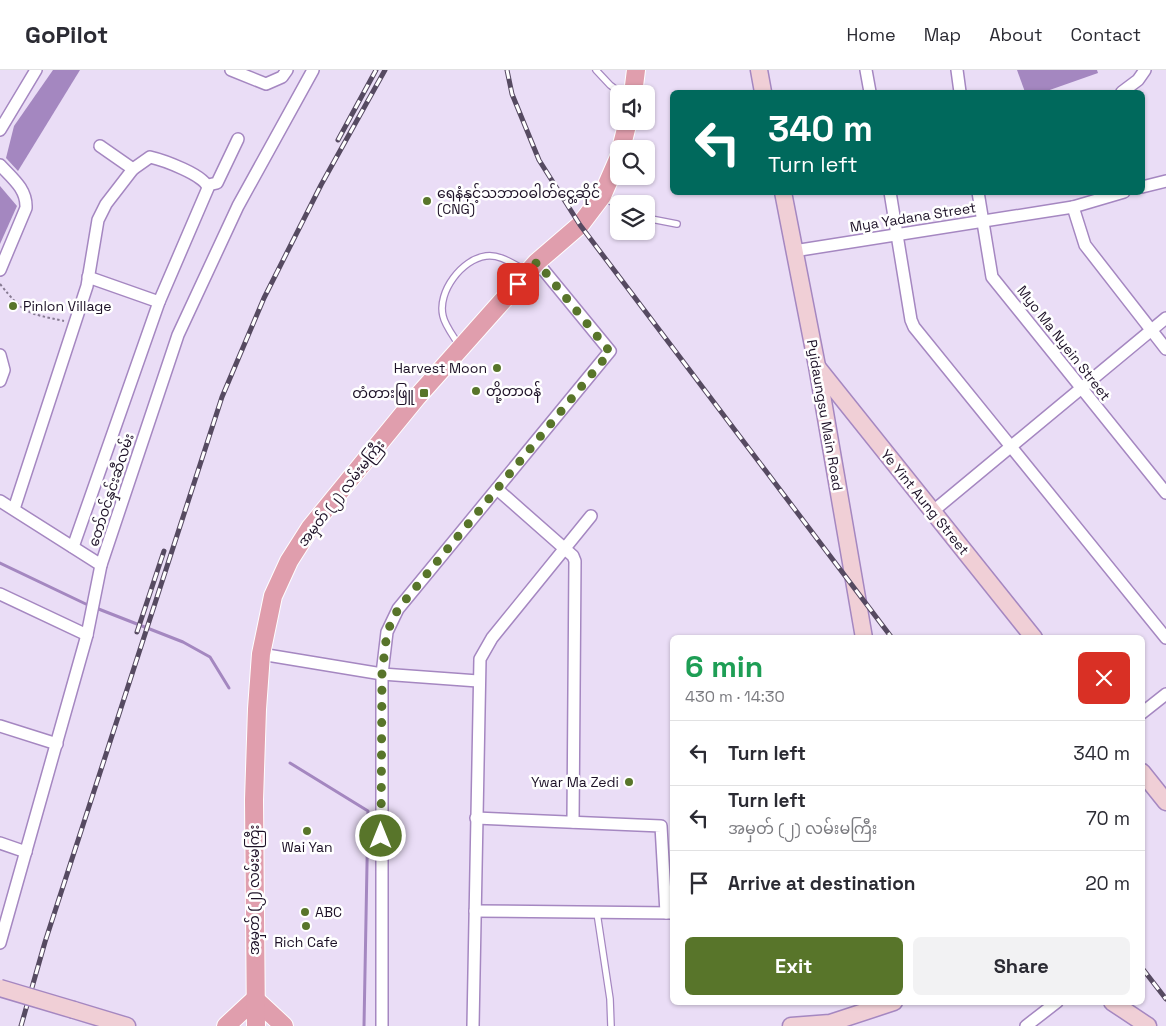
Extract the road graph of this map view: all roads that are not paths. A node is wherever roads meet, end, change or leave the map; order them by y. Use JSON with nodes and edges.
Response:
{"nodes":[{"id":1,"x":36,"y":70,"type":"edge"},
{"id":2,"x":231,"y":70,"type":"edge"},
{"id":3,"x":287,"y":70,"type":"edge"},
{"id":4,"x":314,"y":70,"type":"edge"},
{"id":5,"x":596,"y":70,"type":"edge"},
{"id":6,"x":636,"y":70,"type":"edge"},
{"id":7,"x":759,"y":70,"type":"edge"},
{"id":8,"x":866,"y":70,"type":"edge"},
{"id":9,"x":957,"y":70,"type":"edge"},
{"id":10,"x":1145,"y":70,"type":"edge"},
{"id":11,"x":610,"y":85,"type":"edge"},
{"id":12,"x":634,"y":85,"type":"edge"},
{"id":13,"x":763,"y":90,"type":"edge"},
{"id":14,"x":870,"y":90,"type":"edge"},
{"id":15,"x":960,"y":90,"type":"edge"},
{"id":16,"x":1125,"y":90,"type":"edge"},
{"id":17,"x":0,"y":130,"type":"edge"},
{"id":18,"x":238,"y":139,"type":"dead end"},
{"id":19,"x":100,"y":146,"type":"dead end"},
{"id":20,"x":0,"y":165,"type":"edge"},
{"id":21,"x":133,"y":169,"type":"junction"},
{"id":22,"x":610,"y":178,"type":"edge"},
{"id":23,"x":1166,"y":181,"type":"edge"},
{"id":24,"x":208,"y":185,"type":"junction"},
{"id":25,"x":1145,"y":186,"type":"edge"},
{"id":26,"x":784,"y":195,"type":"edge"},
{"id":27,"x":891,"y":195,"type":"edge"},
{"id":28,"x":979,"y":195,"type":"edge"},
{"id":29,"x":1114,"y":195,"type":"edge"},
{"id":30,"x":602,"y":196,"type":"junction"},
{"id":31,"x":610,"y":201,"type":"edge"},
{"id":32,"x":1072,"y":207,"type":"junction"},
{"id":33,"x":655,"y":220,"type":"edge"},
{"id":34,"x":983,"y":221,"type":"junction"},
{"id":35,"x":677,"y":224,"type":"dead end"},
{"id":36,"x":898,"y":235,"type":"junction"},
{"id":37,"x":794,"y":251,"type":"junction"},
{"id":38,"x":533,"y":267,"type":"junction"},
{"id":39,"x":0,"y":270,"type":"edge"},
{"id":40,"x":88,"y":277,"type":"junction"},
{"id":41,"x":159,"y":302,"type":"junction"},
{"id":42,"x":1166,"y":318,"type":"edge"},
{"id":43,"x":1151,"y":331,"type":"junction"},
{"id":44,"x":461,"y":348,"type":"junction"},
{"id":45,"x":1166,"y":349,"type":"edge"},
{"id":46,"x":0,"y":355,"type":"edge"},
{"id":47,"x":817,"y":366,"type":"junction"},
{"id":48,"x":0,"y":381,"type":"edge"},
{"id":49,"x":1080,"y":388,"type":"junction"},
{"id":50,"x":1010,"y":446,"type":"junction"},
{"id":51,"x":497,"y":489,"type":"junction"},
{"id":52,"x":1166,"y":493,"type":"edge"},
{"id":53,"x":0,"y":501,"type":"edge"},
{"id":54,"x":14,"y":509,"type":"junction"},
{"id":55,"x":932,"y":512,"type":"junction"},
{"id":56,"x":591,"y":516,"type":"dead end"},
{"id":57,"x":73,"y":547,"type":"junction"},
{"id":58,"x":565,"y":548,"type":"junction"},
{"id":59,"x":101,"y":565,"type":"junction"},
{"id":60,"x":0,"y":594,"type":"edge"},
{"id":61,"x":87,"y":635,"type":"junction"},
{"id":62,"x":863,"y":635,"type":"edge"},
{"id":63,"x":1032,"y":635,"type":"edge"},
{"id":64,"x":1166,"y":638,"type":"edge"},
{"id":65,"x":261,"y":654,"type":"junction"},
{"id":66,"x":382,"y":674,"type":"junction"},
{"id":67,"x":478,"y":681,"type":"junction"},
{"id":68,"x":1166,"y":694,"type":"edge"},
{"id":69,"x":1145,"y":711,"type":"edge"},
{"id":70,"x":0,"y":726,"type":"edge"},
{"id":71,"x":57,"y":744,"type":"junction"},
{"id":72,"x":1145,"y":776,"type":"edge"},
{"id":73,"x":1166,"y":802,"type":"edge"},
{"id":74,"x":476,"y":818,"type":"junction"},
{"id":75,"x":573,"y":822,"type":"junction"},
{"id":76,"x":0,"y":843,"type":"edge"},
{"id":77,"x":26,"y":852,"type":"junction"},
{"id":78,"x":475,"y":911,"type":"junction"},
{"id":79,"x":597,"y":912,"type":"junction"},
{"id":80,"x":670,"y":913,"type":"edge"},
{"id":81,"x":3,"y":919,"type":"edge"},
{"id":82,"x":0,"y":943,"type":"edge"},
{"id":83,"x":0,"y":988,"type":"edge"},
{"id":84,"x":255,"y":999,"type":"junction"},
{"id":85,"x":885,"y":1005,"type":"edge"},
{"id":86,"x":1053,"y":1005,"type":"edge"},
{"id":87,"x":1116,"y":1005,"type":"edge"},
{"id":88,"x":126,"y":1026,"type":"edge"},
{"id":89,"x":226,"y":1026,"type":"edge"},
{"id":90,"x":256,"y":1026,"type":"edge"},
{"id":91,"x":284,"y":1026,"type":"edge"},
{"id":92,"x":382,"y":1026,"type":"edge"},
{"id":93,"x":473,"y":1026,"type":"edge"},
{"id":94,"x":611,"y":1026,"type":"edge"},
{"id":95,"x":791,"y":1026,"type":"edge"},
{"id":96,"x":1026,"y":1026,"type":"edge"},
{"id":97,"x":1148,"y":1026,"type":"edge"}],
"edges":[{"from":1,"to":17,"type":"street"},
{"from":2,"to":3,"type":"street"},
{"from":4,"to":59,"type":"street","name":"တော်ဝင်နှင်းဆီလမ်း"},
{"from":5,"to":11,"type":"lane"},
{"from":6,"to":12,"type":"main road"},
{"from":7,"to":13,"type":"main road"},
{"from":8,"to":14,"type":"street"},
{"from":9,"to":15,"type":"street"},
{"from":10,"to":16,"type":"street"},
{"from":18,"to":24,"type":"street"},
{"from":19,"to":21,"type":"street"},
{"from":20,"to":39,"type":"street"},
{"from":21,"to":24,"type":"street"},
{"from":21,"to":40,"type":"street"},
{"from":22,"to":30,"type":"main road","name":"အမှတ် (၂) လမ်းမကြီး"},
{"from":23,"to":25,"type":"street"},
{"from":24,"to":41,"type":"street"},
{"from":26,"to":37,"type":"main road","name":"Pyidaungsu Main Road"},
{"from":27,"to":36,"type":"street"},
{"from":28,"to":34,"type":"street","name":"Myo Ma Nyein Street"},
{"from":29,"to":32,"type":"street","name":"Mya Yadana Street"},
{"from":30,"to":31,"type":"lane"},
{"from":30,"to":38,"type":"main road","name":"အမှတ် (၂) လမ်းမကြီး"},
{"from":32,"to":34,"type":"street","name":"Mya Yadana Street"},
{"from":32,"to":43,"type":"street"},
{"from":33,"to":35,"type":"lane"},
{"from":34,"to":36,"type":"street","name":"Mya Yadana Street"},
{"from":34,"to":49,"type":"street","name":"Myo Ma Nyein Street"},
{"from":36,"to":37,"type":"street","name":"Mya Yadana Street"},
{"from":36,"to":50,"type":"street"},
{"from":37,"to":47,"type":"main road","name":"Pyidaungsu Main Road"},
{"from":38,"to":44,"type":"main road","name":"အမှတ် (၂) လမ်းမကြီး"},
{"from":38,"to":44,"type":"lane"},
{"from":38,"to":51,"type":"street"},
{"from":40,"to":41,"type":"street"},
{"from":40,"to":54,"type":"street"},
{"from":41,"to":57,"type":"street"},
{"from":42,"to":43,"type":"street"},
{"from":43,"to":45,"type":"street"},
{"from":43,"to":49,"type":"street"},
{"from":44,"to":65,"type":"main road","name":"အမှတ် (၂) လမ်းမကြီး"},
{"from":46,"to":48,"type":"street"},
{"from":47,"to":55,"type":"main road","name":"Ye Yint Aung Street"},
{"from":47,"to":62,"type":"main road","name":"Pyidaungsu Main Road"},
{"from":49,"to":50,"type":"street"},
{"from":49,"to":52,"type":"street","name":"Myo Ma Nyein Street"},
{"from":50,"to":55,"type":"street"},
{"from":50,"to":64,"type":"street"},
{"from":51,"to":58,"type":"street"},
{"from":51,"to":66,"type":"street"},
{"from":53,"to":54,"type":"street"},
{"from":54,"to":57,"type":"street"},
{"from":55,"to":63,"type":"main road","name":"Ye Yint Aung Street"},
{"from":56,"to":58,"type":"street"},
{"from":57,"to":59,"type":"street"},
{"from":58,"to":67,"type":"street"},
{"from":58,"to":75,"type":"street"},
{"from":59,"to":61,"type":"street","name":"တော်ဝင်နှင်းဆီလမ်း"},
{"from":60,"to":61,"type":"street"},
{"from":61,"to":71,"type":"street","name":"တော်ဝင်နှင်းဆီလမ်း"},
{"from":65,"to":66,"type":"street"},
{"from":65,"to":84,"type":"main road","name":"အမှတ် (၂) လမ်းမကြီး"},
{"from":66,"to":67,"type":"street"},
{"from":66,"to":92,"type":"street"},
{"from":67,"to":74,"type":"street"},
{"from":68,"to":69,"type":"street"},
{"from":70,"to":71,"type":"street"},
{"from":71,"to":77,"type":"street","name":"တော်ဝင်နှင်းဆီလမ်း"},
{"from":72,"to":73,"type":"main road"},
{"from":74,"to":75,"type":"street"},
{"from":74,"to":78,"type":"street"},
{"from":75,"to":80,"type":"street"},
{"from":76,"to":77,"type":"street"},
{"from":77,"to":81,"type":"street","name":"တော်ဝင်နှင်းဆီလမ်း"},
{"from":78,"to":79,"type":"street"},
{"from":78,"to":93,"type":"street"},
{"from":79,"to":80,"type":"street"},
{"from":79,"to":94,"type":"lane"},
{"from":81,"to":82,"type":"street","name":"တော်ဝင်နှင်းဆီလမ်း"},
{"from":83,"to":88,"type":"main road","bridge":true},
{"from":84,"to":89,"type":"main road"},
{"from":84,"to":90,"type":"main road","name":"အမှတ် (၂) လမ်းမကြီး"},
{"from":84,"to":91,"type":"main road"},
{"from":85,"to":95,"type":"main road"},
{"from":86,"to":96,"type":"street"},
{"from":87,"to":97,"type":"main road"}]}
